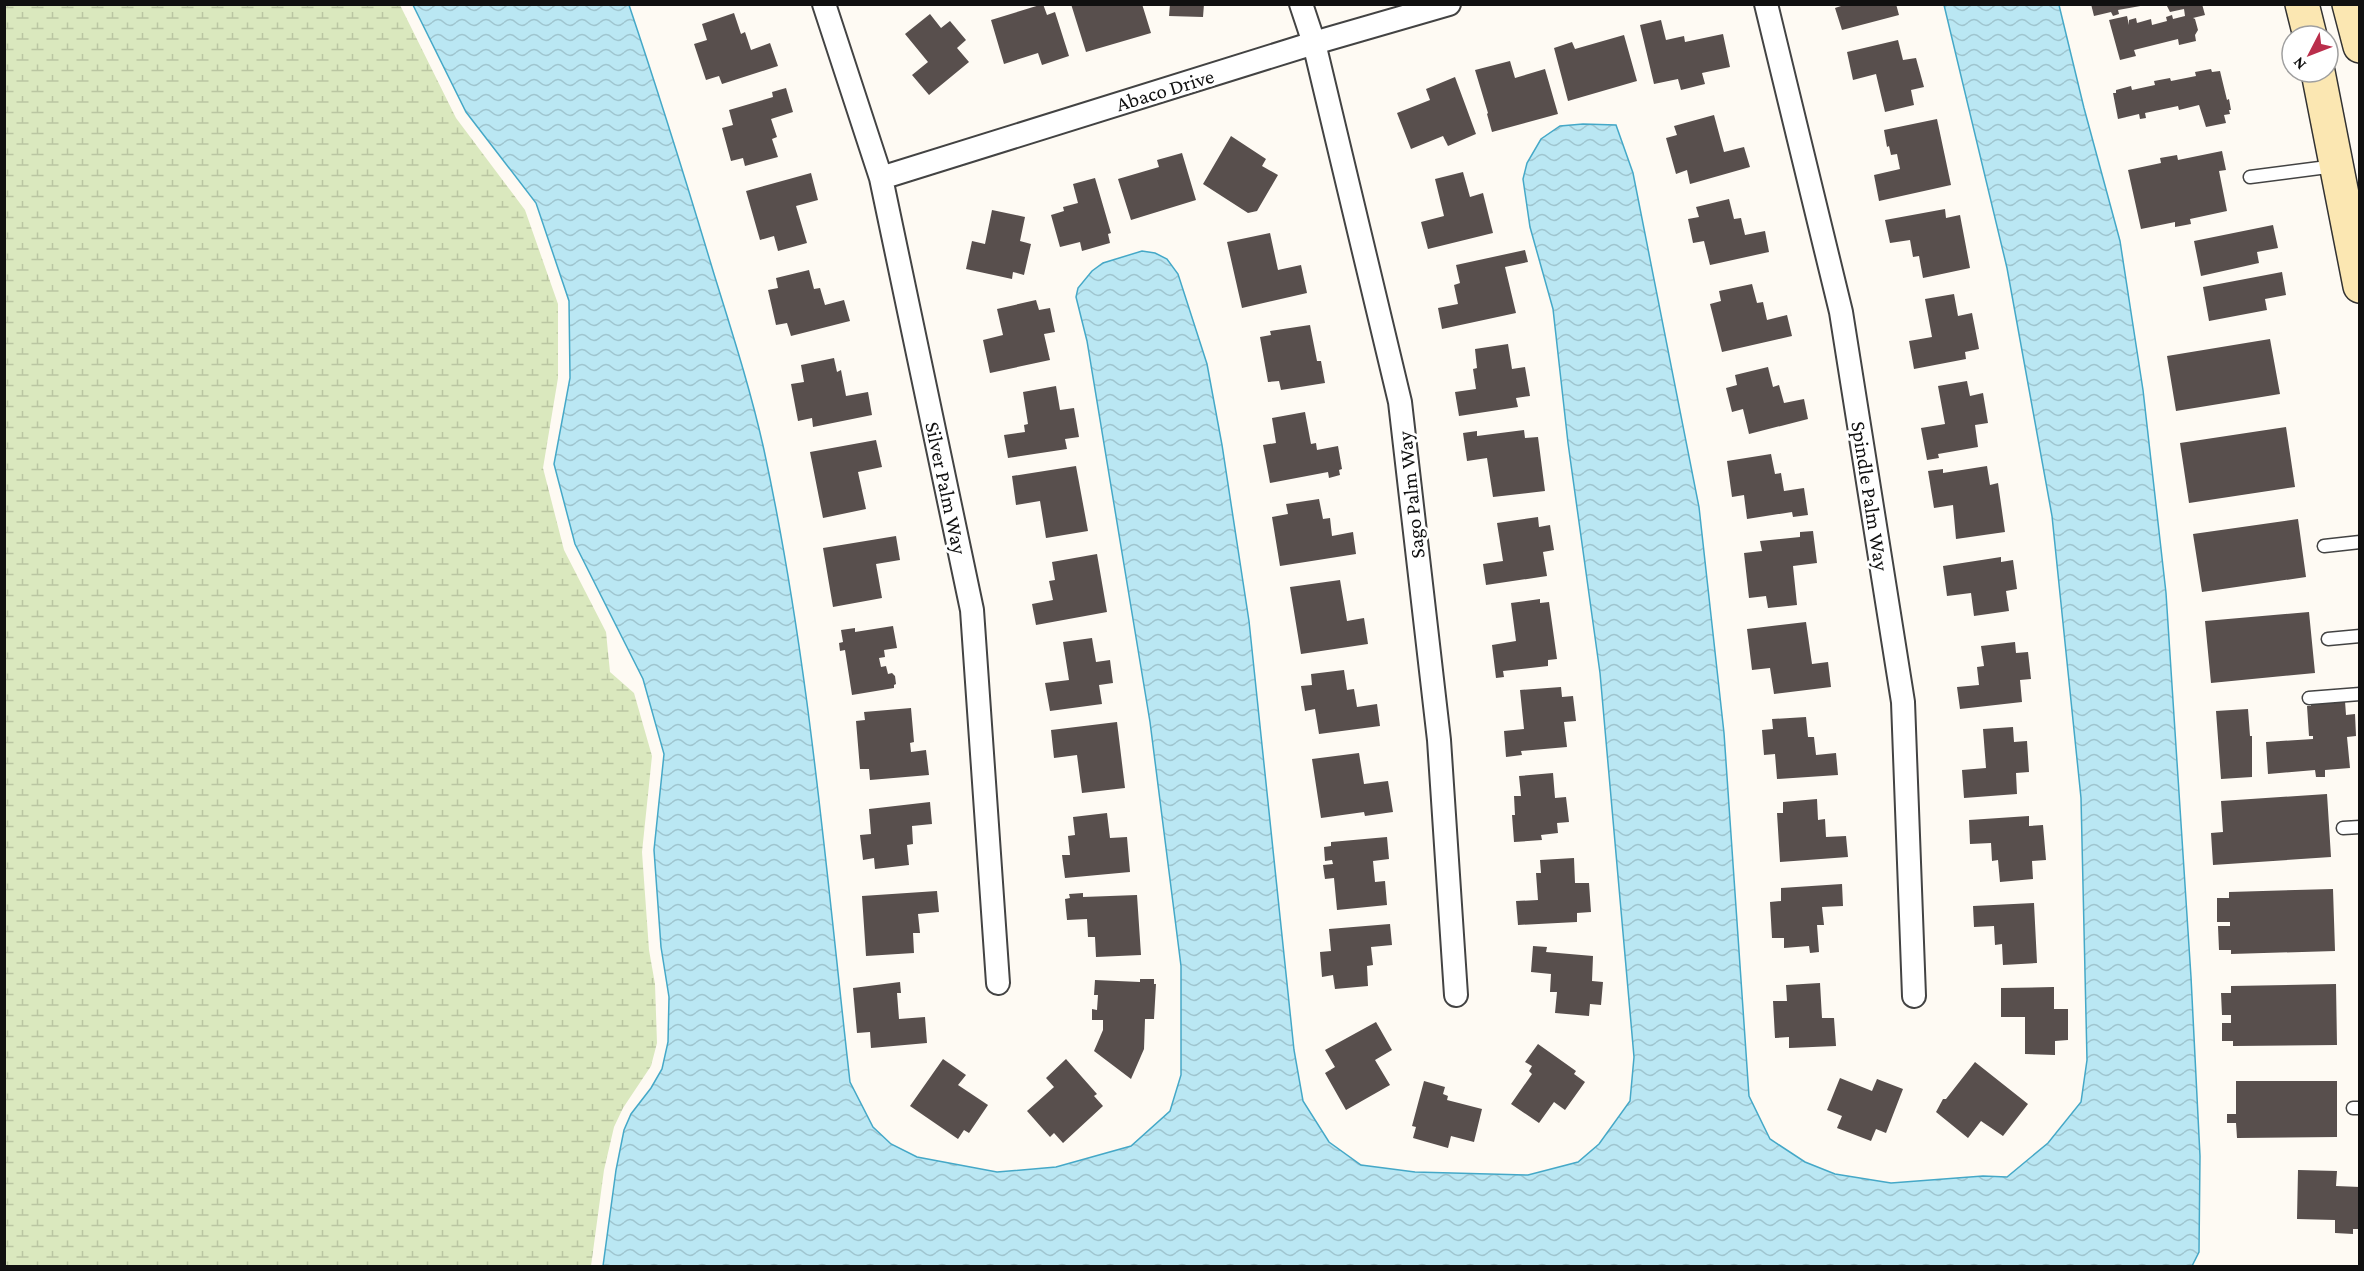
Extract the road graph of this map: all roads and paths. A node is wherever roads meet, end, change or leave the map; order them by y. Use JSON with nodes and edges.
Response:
{"nodes":[{"id":1,"x":824,"y":4,"type":"edge"},
{"id":2,"x":1301,"y":4,"type":"edge"},
{"id":3,"x":1449,"y":4,"type":"edge"},
{"id":4,"x":1766,"y":4,"type":"edge"},
{"id":5,"x":2302,"y":4,"type":"edge"},
{"id":6,"x":2349,"y":4,"type":"edge"},
{"id":7,"x":2307,"y":24,"type":"edge"},
{"id":8,"x":1314,"y":43,"type":"junction"},
{"id":9,"x":2360,"y":46,"type":"edge"},
{"id":10,"x":2320,"y":84,"type":"edge"},
{"id":11,"x":2336,"y":165,"type":"junction"},
{"id":12,"x":2250,"y":177,"type":"dead end"},
{"id":13,"x":881,"y":178,"type":"junction"},
{"id":14,"x":2360,"y":286,"type":"edge"},
{"id":15,"x":2360,"y":542,"type":"edge"},
{"id":16,"x":2324,"y":546,"type":"dead end"},
{"id":17,"x":2360,"y":636,"type":"edge"},
{"id":18,"x":2328,"y":639,"type":"dead end"},
{"id":19,"x":2360,"y":694,"type":"edge"},
{"id":20,"x":2308,"y":698,"type":"dead end"},
{"id":21,"x":2360,"y":827,"type":"edge"},
{"id":22,"x":2343,"y":828,"type":"dead end"},
{"id":23,"x":998,"y":983,"type":"dead end"},
{"id":24,"x":1456,"y":995,"type":"dead end"},
{"id":25,"x":1914,"y":996,"type":"dead end"}],
"edges":[{"from":1,"to":13,"type":"street","name":"Silver Palm Way"},
{"from":2,"to":8,"type":"street","name":"Sago Palm Way"},
{"from":3,"to":8,"type":"street","name":"Abaco Drive"},
{"from":4,"to":25,"type":"street","name":"Spindle Palm Way"},
{"from":5,"to":7,"type":"main road"},
{"from":6,"to":9,"type":"main road"},
{"from":8,"to":13,"type":"street","name":"Abaco Drive"},
{"from":8,"to":24,"type":"street","name":"Sago Palm Way"},
{"from":10,"to":11,"type":"main road"},
{"from":11,"to":12,"type":"lane"},
{"from":11,"to":14,"type":"main road"},
{"from":13,"to":23,"type":"street","name":"Silver Palm Way"},
{"from":15,"to":16,"type":"lane"},
{"from":17,"to":18,"type":"lane"},
{"from":19,"to":20,"type":"lane"},
{"from":21,"to":22,"type":"lane"}]}
